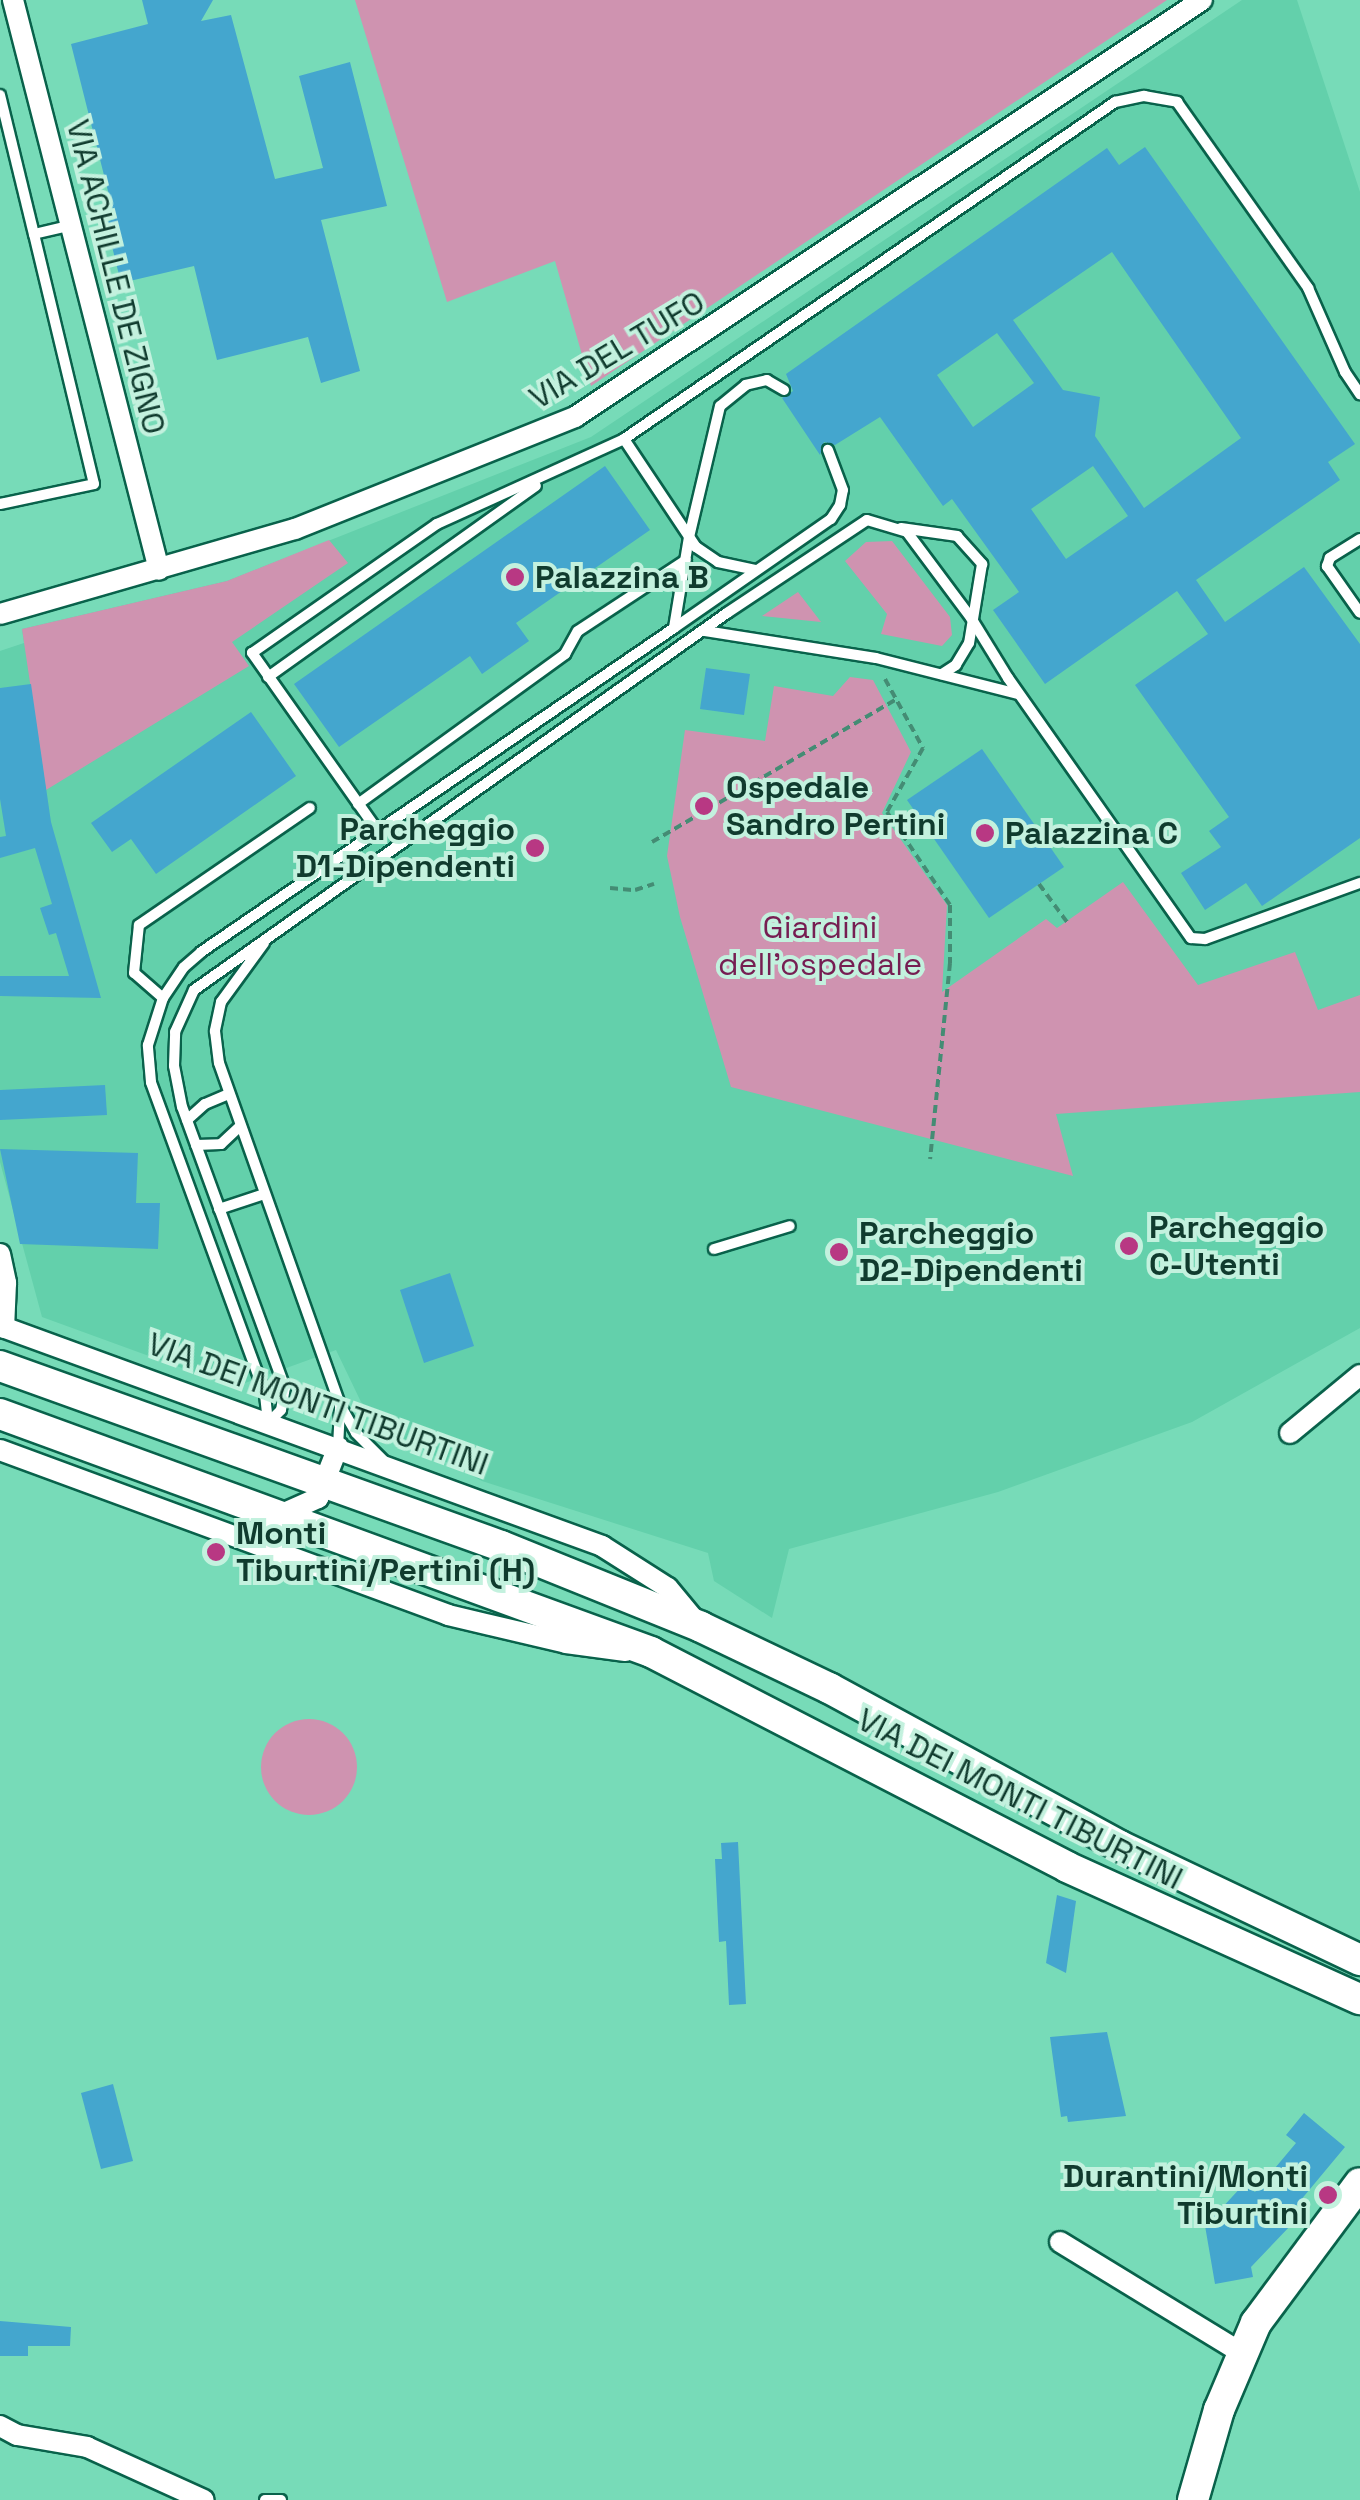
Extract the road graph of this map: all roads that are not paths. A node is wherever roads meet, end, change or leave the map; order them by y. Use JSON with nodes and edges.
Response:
{"nodes":[{"id":1,"x":13,"y":0,"type":"edge"},
{"id":2,"x":1200,"y":1,"type":"edge"},
{"id":3,"x":0,"y":95,"type":"edge"},
{"id":4,"x":72,"y":224,"type":"junction"},
{"id":5,"x":34,"y":234,"type":"junction"},
{"id":6,"x":784,"y":390,"type":"dead end"},
{"id":7,"x":1360,"y":394,"type":"edge"},
{"id":8,"x":624,"y":439,"type":"junction"},
{"id":9,"x":828,"y":450,"type":"dead end"},
{"id":10,"x":553,"y":474,"type":"junction"},
{"id":11,"x":0,"y":504,"type":"edge"},
{"id":12,"x":900,"y":528,"type":"junction"},
{"id":13,"x":689,"y":538,"type":"junction"},
{"id":14,"x":1360,"y":539,"type":"edge"},
{"id":15,"x":686,"y":560,"type":"junction"},
{"id":16,"x":159,"y":570,"type":"junction"},
{"id":17,"x":756,"y":570,"type":"junction"},
{"id":18,"x":1360,"y":613,"type":"edge"},
{"id":19,"x":0,"y":614,"type":"edge"},
{"id":20,"x":972,"y":618,"type":"junction"},
{"id":21,"x":674,"y":628,"type":"junction"},
{"id":22,"x":705,"y":630,"type":"junction"},
{"id":23,"x":942,"y":674,"type":"junction"},
{"id":24,"x":268,"y":677,"type":"junction"},
{"id":25,"x":1018,"y":694,"type":"junction"},
{"id":26,"x":358,"y":804,"type":"junction"},
{"id":27,"x":310,"y":808,"type":"dead end"},
{"id":28,"x":377,"y":830,"type":"junction"},
{"id":29,"x":1360,"y":883,"type":"edge"},
{"id":30,"x":270,"y":934,"type":"junction"},
{"id":31,"x":163,"y":998,"type":"junction"},
{"id":32,"x":229,"y":1094,"type":"junction"},
{"id":33,"x":186,"y":1120,"type":"junction"},
{"id":34,"x":239,"y":1127,"type":"junction"},
{"id":35,"x":196,"y":1145,"type":"junction"},
{"id":36,"x":264,"y":1194,"type":"junction"},
{"id":37,"x":219,"y":1209,"type":"junction"},
{"id":38,"x":790,"y":1226,"type":"dead end"},
{"id":39,"x":714,"y":1248,"type":"dead end"},
{"id":40,"x":0,"y":1254,"type":"edge"},
{"id":41,"x":2,"y":1327,"type":"edge"},
{"id":42,"x":0,"y":1366,"type":"edge"},
{"id":43,"x":1360,"y":1375,"type":"edge"},
{"id":44,"x":340,"y":1404,"type":"junction"},
{"id":45,"x":0,"y":1414,"type":"edge"},
{"id":46,"x":268,"y":1423,"type":"junction"},
{"id":47,"x":1290,"y":1433,"type":"dead end"},
{"id":48,"x":338,"y":1446,"type":"junction"},
{"id":49,"x":0,"y":1450,"type":"edge"},
{"id":50,"x":388,"y":1465,"type":"junction"},
{"id":51,"x":326,"y":1482,"type":"junction"},
{"id":52,"x":280,"y":1515,"type":"junction"},
{"id":53,"x":701,"y":1627,"type":"junction"},
{"id":54,"x":652,"y":1652,"type":"junction"},
{"id":55,"x":1360,"y":1960,"type":"edge"},
{"id":56,"x":1360,"y":2000,"type":"edge"},
{"id":57,"x":1360,"y":2182,"type":"edge"},
{"id":58,"x":1060,"y":2242,"type":"dead end"},
{"id":59,"x":1242,"y":2353,"type":"junction"},
{"id":60,"x":0,"y":2426,"type":"edge"},
{"id":61,"x":204,"y":2500,"type":"edge"},
{"id":62,"x":265,"y":2500,"type":"edge"},
{"id":63,"x":281,"y":2500,"type":"edge"},
{"id":64,"x":1193,"y":2500,"type":"edge"}],
"edges":[{"from":1,"to":4,"type":"street","name":"VIA ACHILLE DE ZIGNO"},
{"from":2,"to":16,"type":"street","name":"VIA DEL TUFO"},
{"from":3,"to":5,"type":"lane"},
{"from":4,"to":5,"type":"lane"},
{"from":4,"to":16,"type":"street","name":"VIA ACHILLE DE ZIGNO"},
{"from":5,"to":11,"type":"lane"},
{"from":6,"to":13,"type":"lane"},
{"from":7,"to":8,"type":"lane"},
{"from":8,"to":10,"type":"lane"},
{"from":8,"to":13,"type":"lane"},
{"from":9,"to":17,"type":"lane"},
{"from":10,"to":24,"type":"lane"},
{"from":10,"to":24,"type":"lane"},
{"from":12,"to":20,"type":"lane"},
{"from":12,"to":20,"type":"lane"},
{"from":12,"to":22,"type":"lane"},
{"from":13,"to":15,"type":"lane"},
{"from":13,"to":17,"type":"lane"},
{"from":14,"to":18,"type":"lane"},
{"from":15,"to":21,"type":"lane"},
{"from":15,"to":26,"type":"lane"},
{"from":16,"to":19,"type":"street","name":"VIA DEL TUFO"},
{"from":17,"to":21,"type":"lane"},
{"from":20,"to":23,"type":"lane"},
{"from":20,"to":25,"type":"lane"},
{"from":21,"to":28,"type":"lane"},
{"from":22,"to":23,"type":"lane"},
{"from":22,"to":30,"type":"lane"},
{"from":23,"to":25,"type":"lane"},
{"from":24,"to":26,"type":"lane"},
{"from":25,"to":29,"type":"lane"},
{"from":26,"to":28,"type":"lane"},
{"from":27,"to":31,"type":"lane"},
{"from":28,"to":31,"type":"lane"},
{"from":30,"to":32,"type":"lane"},
{"from":30,"to":33,"type":"lane"},
{"from":31,"to":46,"type":"lane"},
{"from":32,"to":33,"type":"lane"},
{"from":32,"to":34,"type":"lane"},
{"from":33,"to":35,"type":"lane"},
{"from":34,"to":35,"type":"lane"},
{"from":34,"to":36,"type":"lane"},
{"from":35,"to":37,"type":"lane"},
{"from":36,"to":37,"type":"lane"},
{"from":36,"to":44,"type":"lane"},
{"from":37,"to":46,"type":"lane"},
{"from":38,"to":39,"type":"lane"},
{"from":40,"to":41,"type":"street"},
{"from":41,"to":46,"type":"street","name":"VIA DEI MONTI TIBURTINI"},
{"from":42,"to":51,"type":"main road","name":"VIA DEI MONTI TIBURTINI"},
{"from":43,"to":47,"type":"street"},
{"from":44,"to":48,"type":"lane"},
{"from":44,"to":50,"type":"lane"},
{"from":45,"to":52,"type":"main road","name":"VIA DEI MONTI TIBURTINI"},
{"from":46,"to":48,"type":"street","name":"VIA DEI MONTI TIBURTINI"},
{"from":48,"to":50,"type":"street","name":"VIA DEI MONTI TIBURTINI"},
{"from":48,"to":51,"type":"street"},
{"from":49,"to":54,"type":"street","name":"VIA DEI MONTI TIBURTINI"},
{"from":50,"to":53,"type":"street","name":"VIA DEI MONTI TIBURTINI"},
{"from":51,"to":52,"type":"street"},
{"from":51,"to":53,"type":"main road","name":"VIA DEI MONTI TIBURTINI"},
{"from":52,"to":54,"type":"main road","name":"VIA DEI MONTI TIBURTINI"},
{"from":53,"to":55,"type":"main road","name":"VIA DEI MONTI TIBURTINI"},
{"from":54,"to":56,"type":"main road","name":"VIA DEI MONTI TIBURTINI"},
{"from":57,"to":59,"type":"main road"},
{"from":58,"to":59,"type":"street"},
{"from":59,"to":64,"type":"main road"},
{"from":60,"to":61,"type":"street"},
{"from":62,"to":63,"type":"lane"}]}
